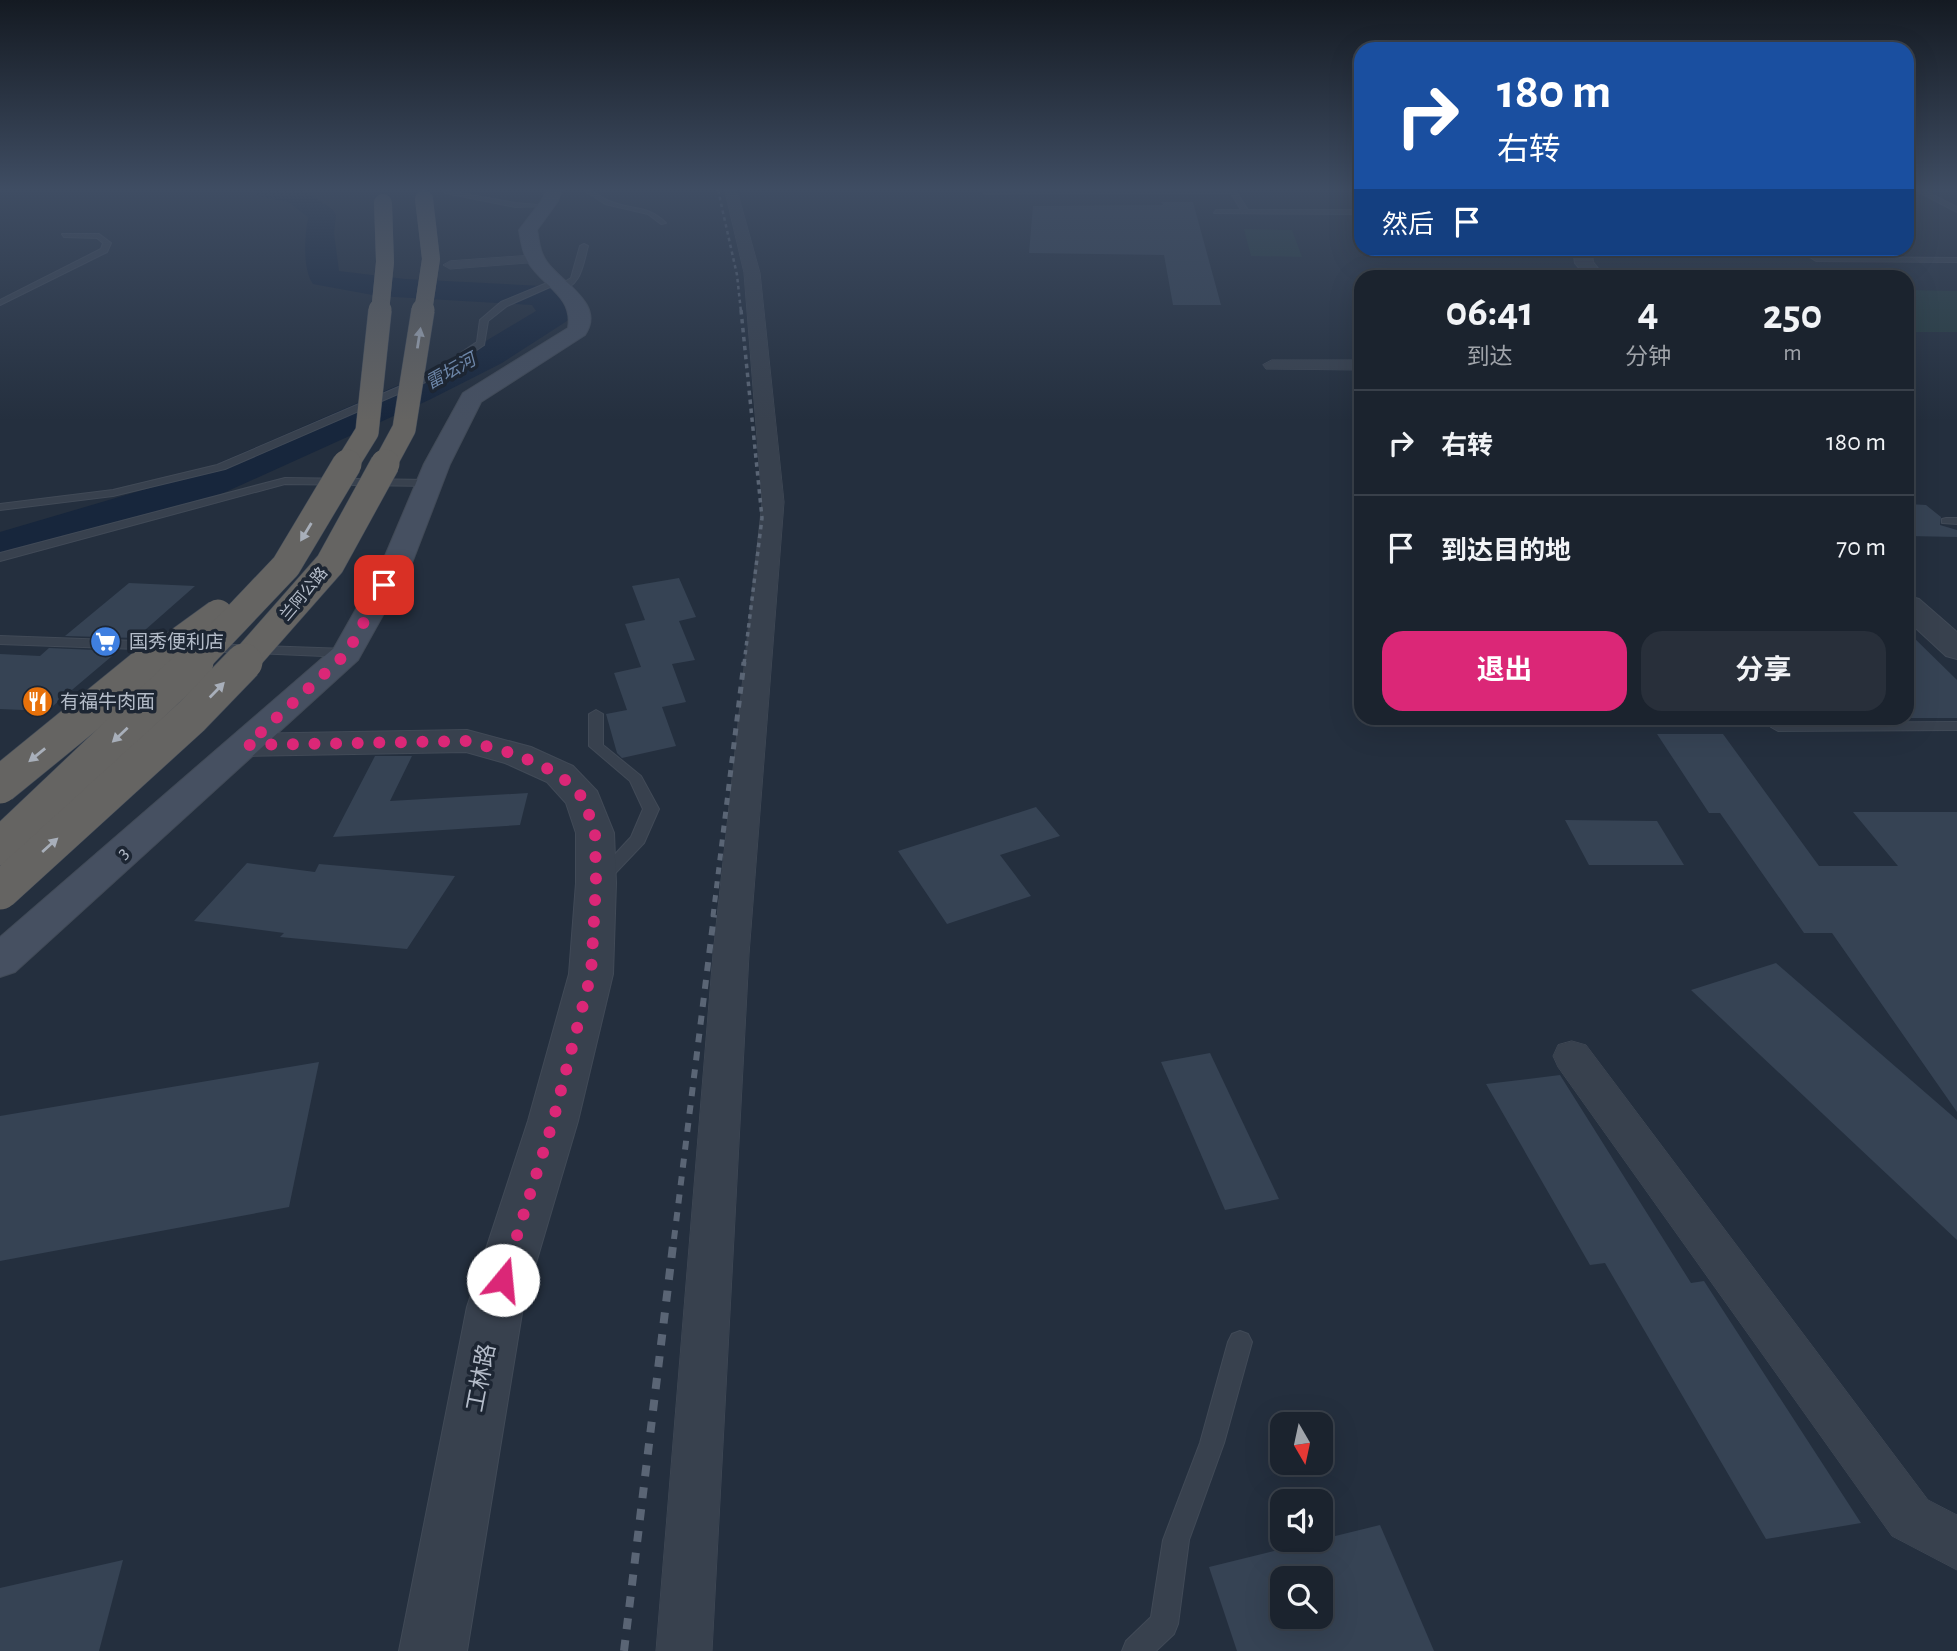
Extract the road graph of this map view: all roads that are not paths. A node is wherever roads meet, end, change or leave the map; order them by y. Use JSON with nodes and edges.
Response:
{"nodes":[{"id":1,"x":71,"y":267,"type":"edge"},
{"id":2,"x":384,"y":267,"type":"edge"},
{"id":3,"x":430,"y":267,"type":"edge"},
{"id":4,"x":539,"y":267,"type":"edge"},
{"id":5,"x":578,"y":267,"type":"edge"},
{"id":6,"x":750,"y":267,"type":"edge"},
{"id":7,"x":550,"y":288,"type":"junction"},
{"id":8,"x":0,"y":303,"type":"edge"},
{"id":9,"x":1272,"y":365,"type":"dead end"},
{"id":10,"x":1354,"y":365,"type":"edge"},
{"id":11,"x":430,"y":483,"type":"junction"},
{"id":12,"x":0,"y":507,"type":"edge"},
{"id":13,"x":0,"y":558,"type":"edge"},
{"id":14,"x":286,"y":566,"type":"junction"},
{"id":15,"x":1914,"y":610,"type":"edge"},
{"id":16,"x":0,"y":640,"type":"edge"},
{"id":17,"x":1957,"y":649,"type":"edge"},
{"id":18,"x":347,"y":653,"type":"junction"},
{"id":19,"x":596,"y":714,"type":"dead end"},
{"id":20,"x":1957,"y":726,"type":"edge"},
{"id":21,"x":1778,"y":727,"type":"dead end"},
{"id":22,"x":247,"y":745,"type":"junction"},
{"id":23,"x":0,"y":785,"type":"edge"},
{"id":24,"x":0,"y":847,"type":"edge"},
{"id":25,"x":596,"y":883,"type":"junction"},
{"id":26,"x":0,"y":891,"type":"edge"},
{"id":27,"x":0,"y":961,"type":"edge"},
{"id":28,"x":1572,"y":1056,"type":"dead end"},
{"id":29,"x":1240,"y":1342,"type":"dead end"},
{"id":30,"x":1957,"y":1544,"type":"edge"},
{"id":31,"x":433,"y":1651,"type":"edge"},
{"id":32,"x":684,"y":1651,"type":"edge"},
{"id":33,"x":1136,"y":1651,"type":"edge"}],
"edges":[{"from":1,"to":8,"type":"lane"},
{"from":2,"to":14,"type":"highway","name":"兰阿公路","one_way":true,"bridge":true},
{"from":26,"to":3,"type":"highway","name":"兰阿公路","one_way":true,"bridge":true},
{"from":4,"to":7,"type":"main road"},
{"from":5,"to":7,"type":"lane"},
{"from":6,"to":32,"type":"street"},
{"from":7,"to":11,"type":"main road","name":"3"},
{"from":7,"to":12,"type":"lane"},
{"from":9,"to":10,"type":"street"},
{"from":11,"to":13,"type":"lane"},
{"from":11,"to":18,"type":"main road","name":"3"},
{"from":14,"to":23,"type":"highway","one_way":true,"bridge":true},
{"from":14,"to":24,"type":"highway","name":"兰阿公路","one_way":true,"bridge":true},
{"from":15,"to":17,"type":"street"},
{"from":16,"to":18,"type":"lane"},
{"from":18,"to":22,"type":"main road","name":"3"},
{"from":19,"to":25,"type":"lane"},
{"from":20,"to":21,"type":"lane"},
{"from":22,"to":25,"type":"street","name":"工林路"},
{"from":22,"to":27,"type":"main road","name":"3"},
{"from":25,"to":31,"type":"street","name":"工林路"},
{"from":28,"to":30,"type":"street"},
{"from":29,"to":33,"type":"lane"}]}
